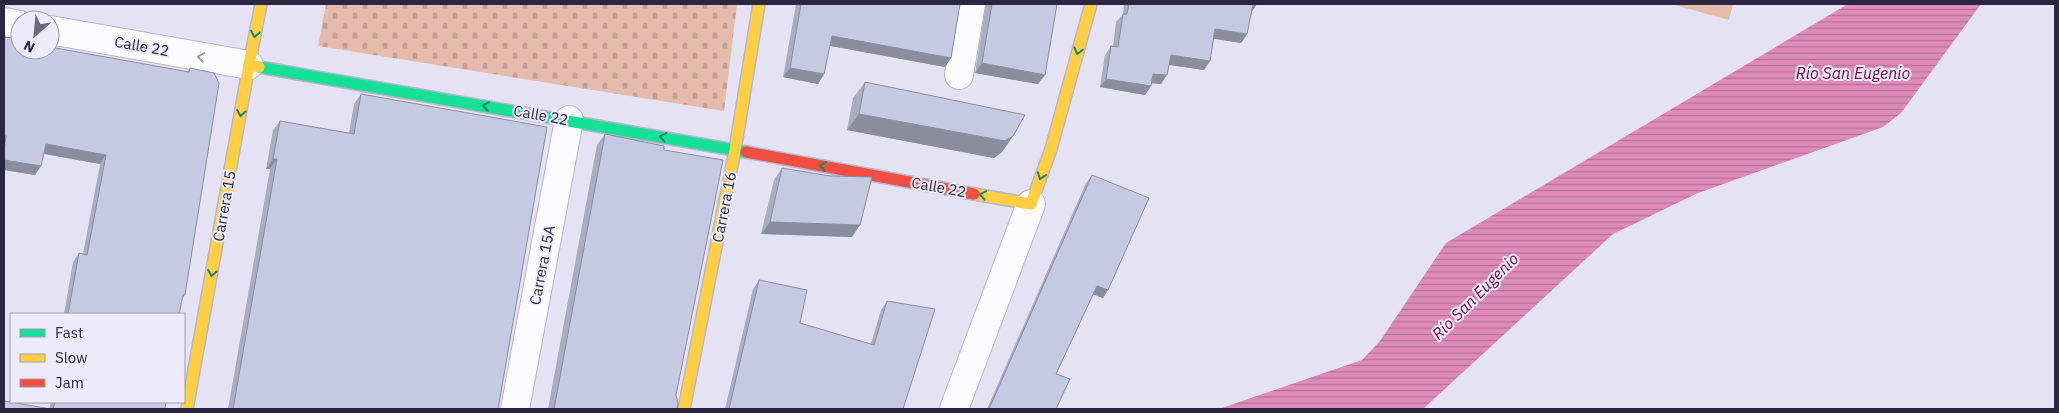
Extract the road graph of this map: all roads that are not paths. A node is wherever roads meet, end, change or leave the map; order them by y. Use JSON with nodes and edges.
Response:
{"nodes":[{"id":1,"x":261,"y":4,"type":"edge"},
{"id":2,"x":759,"y":4,"type":"edge"},
{"id":3,"x":971,"y":4,"type":"edge"},
{"id":4,"x":1091,"y":4,"type":"edge"},
{"id":5,"x":60,"y":32,"type":"edge"},
{"id":6,"x":249,"y":65,"type":"junction"},
{"id":7,"x":959,"y":75,"type":"dead end"},
{"id":8,"x":569,"y":120,"type":"junction"},
{"id":9,"x":735,"y":150,"type":"junction"},
{"id":10,"x":1031,"y":204,"type":"junction"},
{"id":11,"x":187,"y":409,"type":"edge"},
{"id":12,"x":515,"y":409,"type":"edge"},
{"id":13,"x":684,"y":409,"type":"edge"},
{"id":14,"x":954,"y":409,"type":"edge"}],
"edges":[{"from":1,"to":6,"type":"main road","name":"Carrera 15","one_way":true},
{"from":2,"to":9,"type":"main road","name":"Carrera 16"},
{"from":3,"to":7,"type":"street"},
{"from":4,"to":10,"type":"main road","one_way":true},
{"from":6,"to":5,"type":"street","name":"Calle 22","one_way":true},
{"from":8,"to":6,"type":"main road","name":"Calle 22","one_way":true},
{"from":6,"to":11,"type":"main road","name":"Carrera 15","one_way":true},
{"from":9,"to":8,"type":"main road","name":"Calle 22","one_way":true},
{"from":8,"to":12,"type":"street","name":"Carrera 15A"},
{"from":10,"to":9,"type":"main road","name":"Calle 22","one_way":true},
{"from":9,"to":13,"type":"main road","name":"Carrera 16"},
{"from":10,"to":14,"type":"street"}]}
